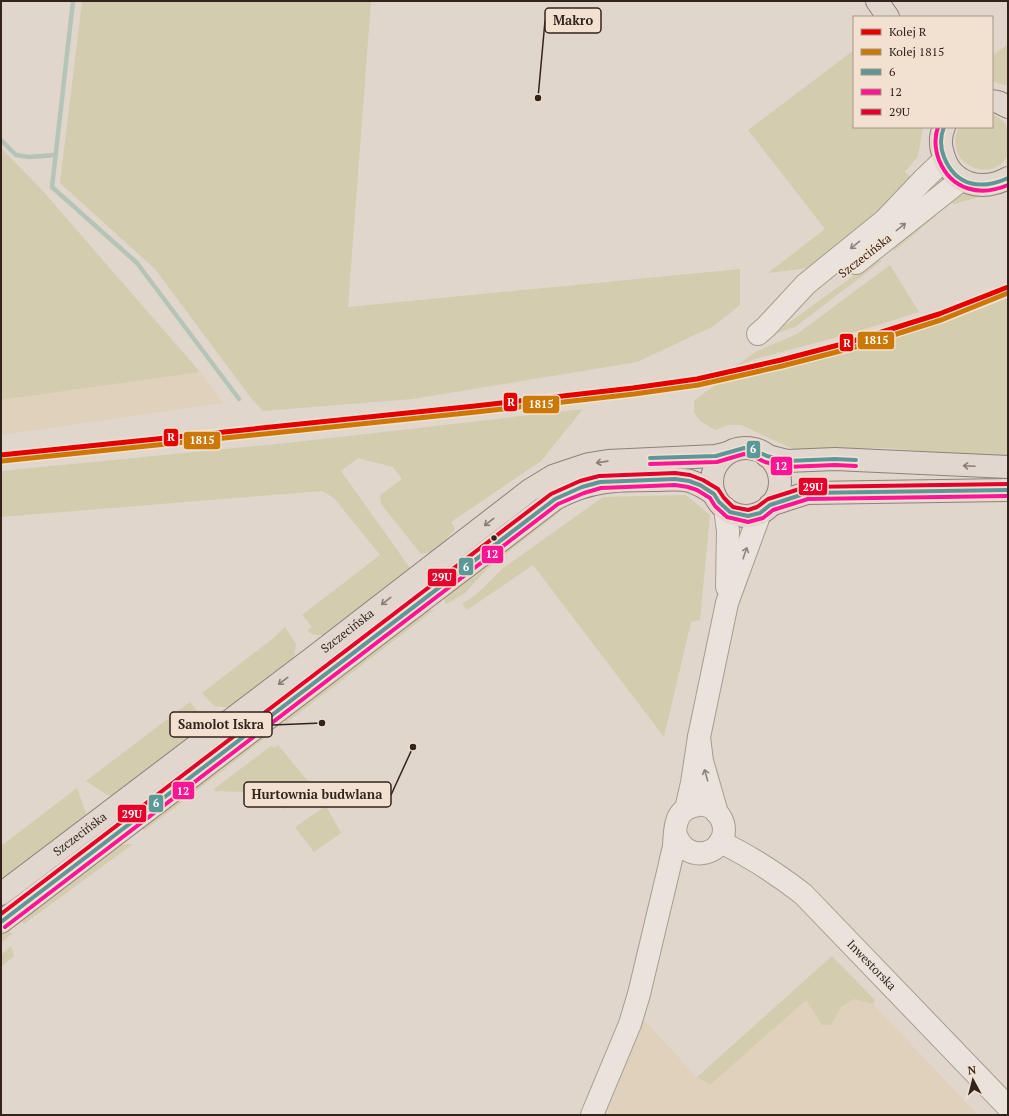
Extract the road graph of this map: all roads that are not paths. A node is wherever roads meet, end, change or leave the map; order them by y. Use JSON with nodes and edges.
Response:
{"nodes":[{"id":1,"x":877,"y":1,"type":"edge"},
{"id":2,"x":887,"y":16,"type":"edge"},
{"id":3,"x":993,"y":101,"type":"edge"},
{"id":4,"x":1008,"y":107,"type":"edge"},
{"id":5,"x":944,"y":128,"type":"edge"},
{"id":6,"x":944,"y":160,"type":"junction"},
{"id":7,"x":1008,"y":178,"type":"edge"},
{"id":8,"x":961,"y":180,"type":"junction"},
{"id":9,"x":728,"y":453,"type":"junction"},
{"id":10,"x":767,"y":456,"type":"junction"},
{"id":11,"x":1008,"y":467,"type":"edge"},
{"id":12,"x":1008,"y":490,"type":"edge"},
{"id":13,"x":720,"y":501,"type":"junction"},
{"id":14,"x":765,"y":509,"type":"junction"},
{"id":15,"x":727,"y":603,"type":"junction"},
{"id":16,"x":699,"y":737,"type":"junction"},
{"id":17,"x":686,"y":809,"type":"junction"},
{"id":18,"x":718,"y":813,"type":"junction"},
{"id":19,"x":675,"y":832,"type":"junction"},
{"id":20,"x":713,"y":847,"type":"junction"},
{"id":21,"x":1,"y":894,"type":"edge"},
{"id":22,"x":661,"y":899,"type":"junction"},
{"id":23,"x":1,"y":922,"type":"edge"},
{"id":24,"x":1008,"y":1106,"type":"edge"},
{"id":25,"x":592,"y":1115,"type":"edge"}],
"edges":[{"from":1,"to":2,"type":"main road"},
{"from":3,"to":4,"type":"main road"},
{"from":5,"to":6,"type":"main road"},
{"from":6,"to":8,"type":"main road"},
{"from":6,"to":8,"type":"street","name":"Szczecińska","one_way":true},
{"from":7,"to":8,"type":"main road"},
{"from":9,"to":10,"type":"main road"},
{"from":9,"to":13,"type":"main road"},
{"from":9,"to":21,"type":"main road","name":"Szczecińska","one_way":true},
{"from":11,"to":10,"type":"main road","one_way":true},
{"from":10,"to":14,"type":"main road"},
{"from":12,"to":14,"type":"main road"},
{"from":13,"to":14,"type":"main road"},
{"from":13,"to":15,"type":"street"},
{"from":13,"to":23,"type":"main road","name":"Szczecińska"},
{"from":15,"to":14,"type":"street","one_way":true},
{"from":15,"to":16,"type":"street"},
{"from":16,"to":17,"type":"street"},
{"from":18,"to":16,"type":"street","one_way":true},
{"from":17,"to":18,"type":"street"},
{"from":17,"to":19,"type":"street"},
{"from":18,"to":20,"type":"street"},
{"from":19,"to":20,"type":"street"},
{"from":19,"to":22,"type":"street"},
{"from":20,"to":22,"type":"street"},
{"from":20,"to":24,"type":"street","name":"Inwestorska"},
{"from":22,"to":25,"type":"street"}]}
